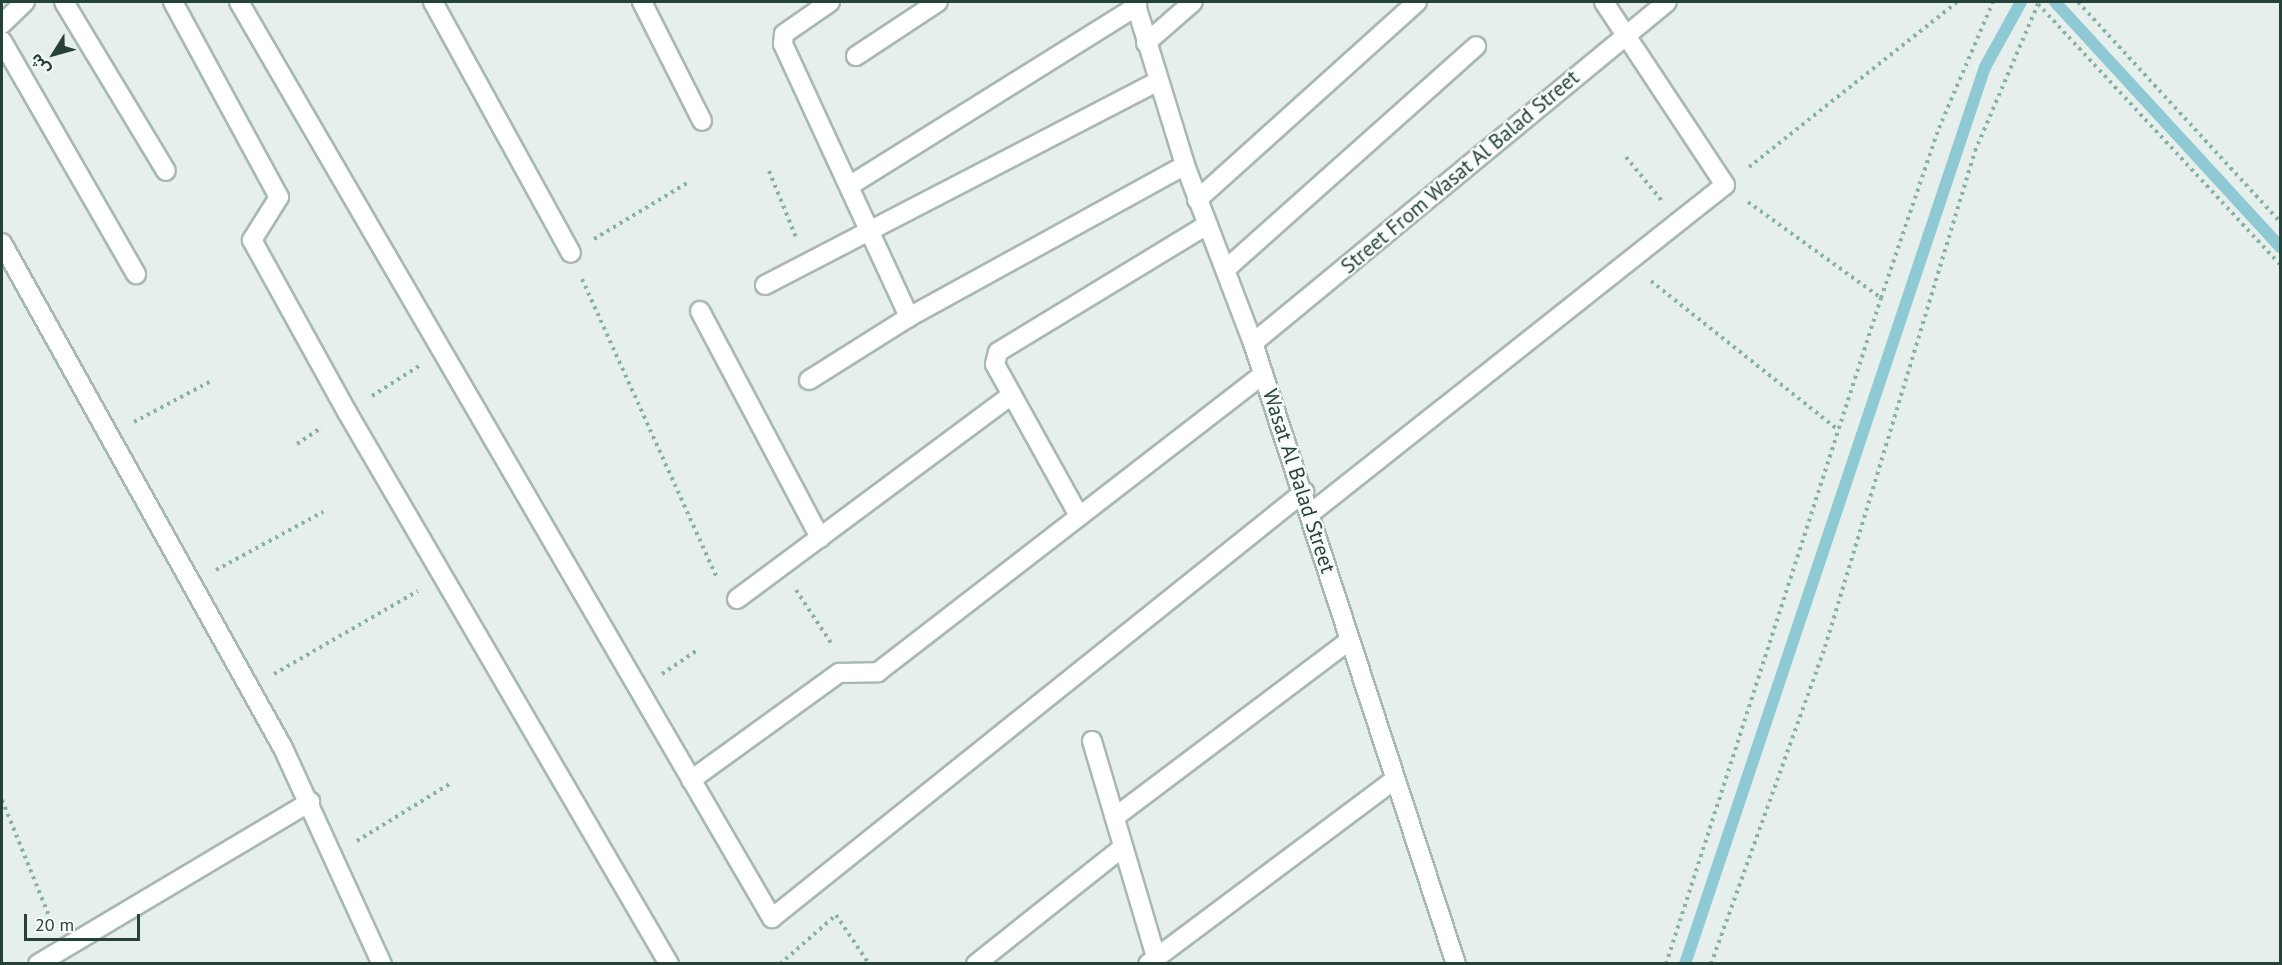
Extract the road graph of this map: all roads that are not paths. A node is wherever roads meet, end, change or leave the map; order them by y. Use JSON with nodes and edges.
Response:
{"nodes":[{"id":1,"x":25,"y":2,"type":"edge"},
{"id":2,"x":64,"y":2,"type":"edge"},
{"id":3,"x":173,"y":2,"type":"edge"},
{"id":4,"x":239,"y":2,"type":"edge"},
{"id":5,"x":433,"y":2,"type":"edge"},
{"id":6,"x":642,"y":2,"type":"edge"},
{"id":7,"x":830,"y":2,"type":"edge"},
{"id":8,"x":938,"y":2,"type":"edge"},
{"id":9,"x":1193,"y":2,"type":"edge"},
{"id":10,"x":1417,"y":2,"type":"edge"},
{"id":11,"x":1604,"y":2,"type":"edge"},
{"id":12,"x":1667,"y":2,"type":"edge"},
{"id":13,"x":1136,"y":4,"type":"edge"},
{"id":14,"x":2,"y":24,"type":"edge"},
{"id":15,"x":1624,"y":36,"type":"junction"},
{"id":16,"x":2,"y":41,"type":"edge"},
{"id":17,"x":1146,"y":44,"type":"junction"},
{"id":18,"x":1476,"y":46,"type":"dead end"},
{"id":19,"x":856,"y":56,"type":"dead end"},
{"id":20,"x":1157,"y":82,"type":"junction"},
{"id":21,"x":702,"y":121,"type":"dead end"},
{"id":22,"x":1185,"y":165,"type":"junction"},
{"id":23,"x":166,"y":171,"type":"dead end"},
{"id":24,"x":849,"y":186,"type":"junction"},
{"id":25,"x":1197,"y":200,"type":"junction"},
{"id":26,"x":1207,"y":225,"type":"junction"},
{"id":27,"x":868,"y":231,"type":"junction"},
{"id":28,"x":2,"y":243,"type":"edge"},
{"id":29,"x":571,"y":253,"type":"road end"},
{"id":30,"x":1226,"y":269,"type":"junction"},
{"id":31,"x":136,"y":274,"type":"dead end"},
{"id":32,"x":765,"y":285,"type":"dead end"},
{"id":33,"x":700,"y":312,"type":"dead end"},
{"id":34,"x":909,"y":317,"type":"junction"},
{"id":35,"x":1253,"y":343,"type":"junction"},
{"id":36,"x":1263,"y":374,"type":"junction"},
{"id":37,"x":809,"y":380,"type":"dead end"},
{"id":38,"x":1012,"y":394,"type":"junction"},
{"id":39,"x":1304,"y":492,"type":"junction"},
{"id":40,"x":1311,"y":513,"type":"junction"},
{"id":41,"x":1079,"y":516,"type":"junction"},
{"id":42,"x":820,"y":538,"type":"junction"},
{"id":43,"x":738,"y":599,"type":"road end"},
{"id":44,"x":1350,"y":640,"type":"junction"},
{"id":45,"x":1092,"y":741,"type":"dead end"},
{"id":46,"x":691,"y":780,"type":"junction"},
{"id":47,"x":1393,"y":781,"type":"junction"},
{"id":48,"x":310,"y":802,"type":"junction"},
{"id":49,"x":1115,"y":816,"type":"junction"},
{"id":50,"x":1123,"y":847,"type":"junction"},
{"id":51,"x":1152,"y":960,"type":"edge"},
{"id":52,"x":1451,"y":961,"type":"edge"},
{"id":53,"x":38,"y":963,"type":"edge"},
{"id":54,"x":382,"y":963,"type":"edge"},
{"id":55,"x":669,"y":963,"type":"edge"},
{"id":56,"x":976,"y":963,"type":"edge"}],
"edges":[{"from":1,"to":14,"type":"street"},
{"from":2,"to":23,"type":"street"},
{"from":3,"to":55,"type":"street"},
{"from":4,"to":46,"type":"street"},
{"from":5,"to":29,"type":"street"},
{"from":6,"to":21,"type":"street"},
{"from":7,"to":24,"type":"street"},
{"from":8,"to":19,"type":"street"},
{"from":9,"to":17,"type":"street"},
{"from":10,"to":25,"type":"street"},
{"from":11,"to":15,"type":"street"},
{"from":12,"to":15,"type":"street","name":"Street From Wasat Al Balad Street"},
{"from":13,"to":17,"type":"street","name":"Wasat Al Balad Street"},
{"from":13,"to":24,"type":"street"},
{"from":15,"to":35,"type":"street","name":"Street From Wasat Al Balad Street"},
{"from":15,"to":40,"type":"street"},
{"from":16,"to":31,"type":"street"},
{"from":17,"to":20,"type":"street","name":"Wasat Al Balad Street"},
{"from":18,"to":30,"type":"street"},
{"from":20,"to":22,"type":"street","name":"Wasat Al Balad Street"},
{"from":20,"to":27,"type":"street"},
{"from":22,"to":25,"type":"street","name":"Wasat Al Balad Street"},
{"from":22,"to":34,"type":"street"},
{"from":24,"to":27,"type":"street"},
{"from":25,"to":26,"type":"street","name":"Wasat Al Balad Street"},
{"from":26,"to":30,"type":"street","name":"Wasat Al Balad Street"},
{"from":26,"to":38,"type":"street"},
{"from":27,"to":32,"type":"street"},
{"from":27,"to":34,"type":"street"},
{"from":28,"to":48,"type":"street"},
{"from":30,"to":35,"type":"street","name":"Wasat Al Balad Street"},
{"from":33,"to":42,"type":"street"},
{"from":34,"to":37,"type":"street"},
{"from":35,"to":36,"type":"street","name":"Wasat Al Balad Street"},
{"from":36,"to":39,"type":"street","name":"Wasat Al Balad Street"},
{"from":36,"to":41,"type":"street"},
{"from":38,"to":41,"type":"street"},
{"from":38,"to":42,"type":"street"},
{"from":39,"to":40,"type":"street","name":"Wasat Al Balad Street"},
{"from":39,"to":46,"type":"street"},
{"from":40,"to":44,"type":"street","name":"Wasat Al Balad Street"},
{"from":41,"to":46,"type":"street"},
{"from":42,"to":43,"type":"street"},
{"from":44,"to":47,"type":"street","name":"Wasat Al Balad Street"},
{"from":44,"to":49,"type":"street"},
{"from":45,"to":49,"type":"street"},
{"from":47,"to":51,"type":"street"},
{"from":47,"to":52,"type":"street","name":"Wasat Al Balad Street"},
{"from":48,"to":53,"type":"street"},
{"from":48,"to":54,"type":"street"},
{"from":49,"to":50,"type":"street"},
{"from":50,"to":51,"type":"street"},
{"from":50,"to":56,"type":"street"}]}
